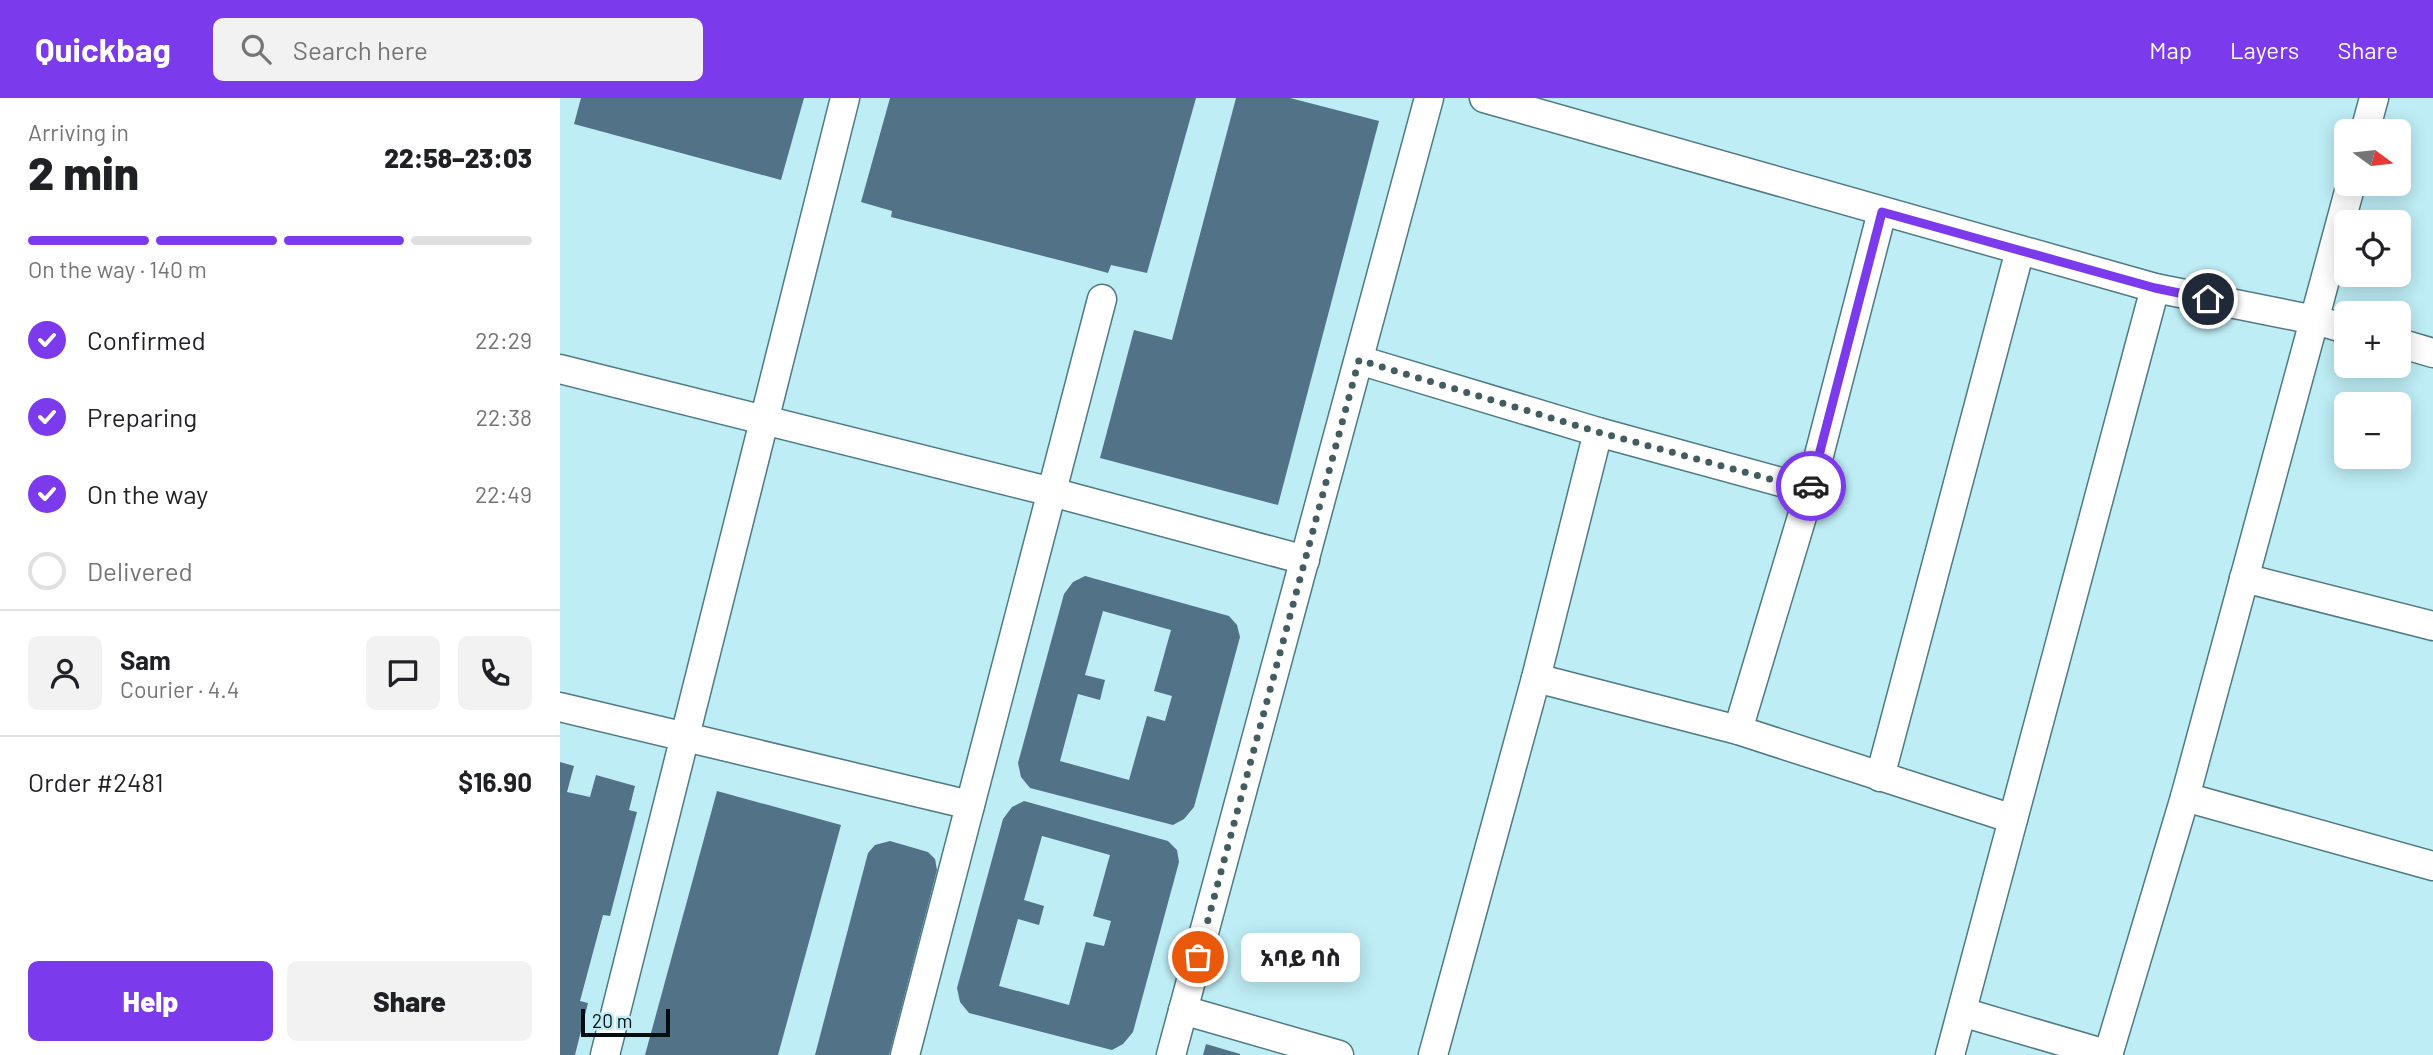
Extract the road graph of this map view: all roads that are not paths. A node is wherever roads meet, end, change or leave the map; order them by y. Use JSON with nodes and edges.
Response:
{"nodes":[{"id":1,"x":845,"y":98,"type":"edge"},
{"id":2,"x":1429,"y":98,"type":"edge"},
{"id":3,"x":1483,"y":98,"type":"edge"},
{"id":4,"x":2374,"y":98,"type":"edge"},
{"id":5,"x":2368,"y":119,"type":"edge"},
{"id":6,"x":2348,"y":196,"type":"edge"},
{"id":7,"x":1882,"y":212,"type":"junction"},
{"id":8,"x":2020,"y":250,"type":"junction"},
{"id":9,"x":2155,"y":288,"type":"junction"},
{"id":10,"x":1102,"y":299,"type":"dead end"},
{"id":11,"x":2315,"y":320,"type":"junction"},
{"id":12,"x":2334,"y":325,"type":"edge"},
{"id":13,"x":2411,"y":347,"type":"edge"},
{"id":14,"x":2433,"y":353,"type":"edge"},
{"id":15,"x":1359,"y":360,"type":"junction"},
{"id":16,"x":560,"y":369,"type":"edge"},
{"id":17,"x":764,"y":419,"type":"junction"},
{"id":18,"x":1598,"y":432,"type":"junction"},
{"id":19,"x":1810,"y":490,"type":"junction"},
{"id":20,"x":1052,"y":492,"type":"junction"},
{"id":21,"x":1305,"y":560,"type":"junction"},
{"id":22,"x":2244,"y":578,"type":"junction"},
{"id":23,"x":2433,"y":626,"type":"edge"},
{"id":24,"x":1536,"y":678,"type":"junction"},
{"id":25,"x":560,"y":707,"type":"edge"},
{"id":26,"x":1738,"y":730,"type":"junction"},
{"id":27,"x":685,"y":736,"type":"junction"},
{"id":28,"x":1880,"y":777,"type":"junction"},
{"id":29,"x":2185,"y":797,"type":"junction"},
{"id":30,"x":970,"y":805,"type":"junction"},
{"id":31,"x":2013,"y":819,"type":"junction"},
{"id":32,"x":2433,"y":866,"type":"edge"},
{"id":33,"x":1183,"y":1010,"type":"junction"},
{"id":34,"x":1962,"y":1012,"type":"junction"},
{"id":35,"x":1305,"y":1050,"type":"edge"},
{"id":36,"x":606,"y":1055,"type":"edge"},
{"id":37,"x":905,"y":1055,"type":"edge"},
{"id":38,"x":1171,"y":1055,"type":"edge"},
{"id":39,"x":1339,"y":1055,"type":"edge"},
{"id":40,"x":1433,"y":1055,"type":"edge"},
{"id":41,"x":1950,"y":1055,"type":"edge"},
{"id":42,"x":2109,"y":1055,"type":"edge"}],
"edges":[{"from":1,"to":17,"type":"street"},
{"from":2,"to":15,"type":"street"},
{"from":3,"to":7,"type":"street"},
{"from":4,"to":5,"type":"street"},
{"from":6,"to":11,"type":"street"},
{"from":7,"to":8,"type":"street"},
{"from":7,"to":19,"type":"street"},
{"from":8,"to":9,"type":"street"},
{"from":8,"to":28,"type":"street"},
{"from":9,"to":11,"type":"street"},
{"from":9,"to":31,"type":"street"},
{"from":10,"to":20,"type":"street"},
{"from":11,"to":12,"type":"street"},
{"from":11,"to":22,"type":"street"},
{"from":13,"to":14,"type":"street"},
{"from":15,"to":18,"type":"street"},
{"from":15,"to":21,"type":"street"},
{"from":16,"to":17,"type":"street"},
{"from":17,"to":20,"type":"street"},
{"from":17,"to":27,"type":"street"},
{"from":18,"to":19,"type":"street"},
{"from":18,"to":24,"type":"street"},
{"from":19,"to":26,"type":"street"},
{"from":20,"to":21,"type":"street"},
{"from":20,"to":30,"type":"street"},
{"from":21,"to":33,"type":"street"},
{"from":22,"to":23,"type":"street"},
{"from":22,"to":29,"type":"street"},
{"from":24,"to":26,"type":"street"},
{"from":24,"to":40,"type":"street"},
{"from":25,"to":27,"type":"street"},
{"from":26,"to":28,"type":"street"},
{"from":27,"to":30,"type":"street"},
{"from":27,"to":36,"type":"street"},
{"from":28,"to":31,"type":"street"},
{"from":29,"to":32,"type":"street"},
{"from":29,"to":42,"type":"street"},
{"from":30,"to":37,"type":"street"},
{"from":31,"to":34,"type":"street"},
{"from":33,"to":35,"type":"street"},
{"from":33,"to":38,"type":"street"},
{"from":34,"to":41,"type":"street"},
{"from":34,"to":42,"type":"street"},
{"from":35,"to":39,"type":"street"}]}
